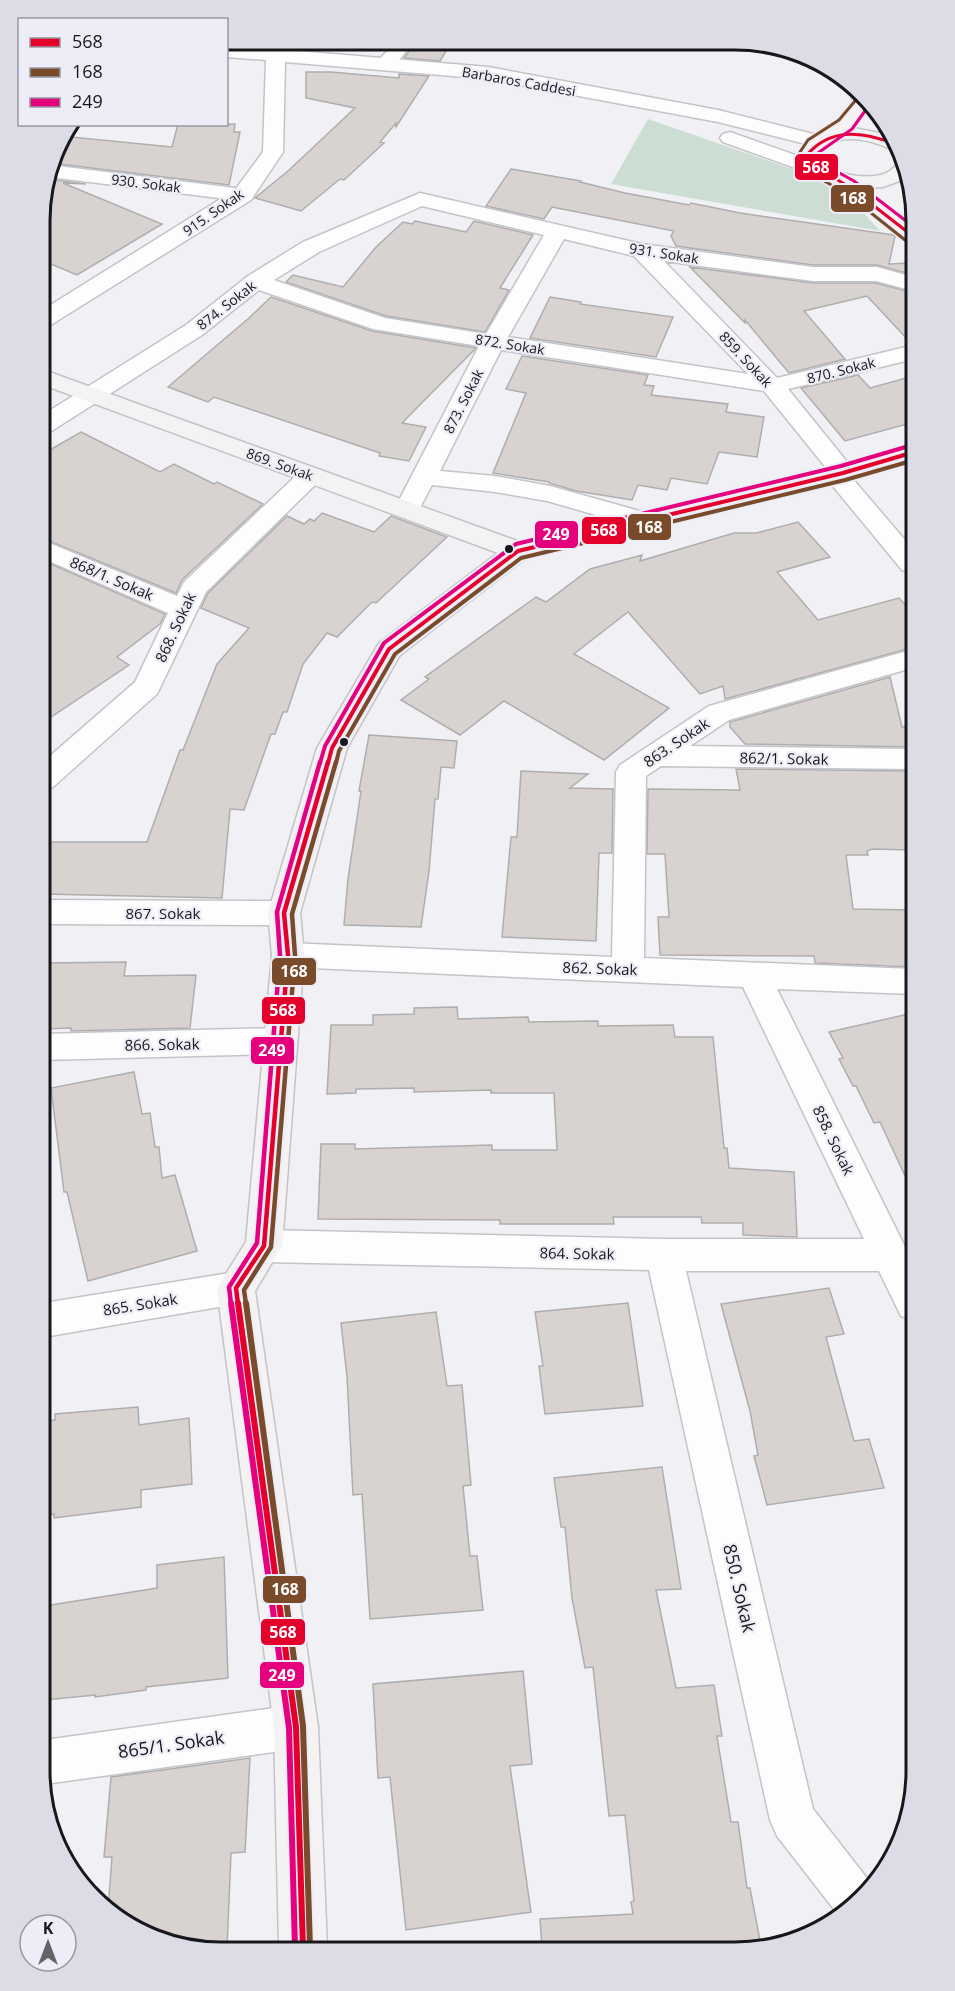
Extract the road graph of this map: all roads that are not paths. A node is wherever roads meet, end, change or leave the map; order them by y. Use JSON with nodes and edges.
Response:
{"nodes":[{"id":1,"x":282,"y":50,"type":"edge"},
{"id":2,"x":302,"y":50,"type":"edge"},
{"id":3,"x":398,"y":50,"type":"edge"},
{"id":4,"x":386,"y":63,"type":"junction"},
{"id":5,"x":597,"y":95,"type":"junction"},
{"id":6,"x":860,"y":106,"type":"edge"},
{"id":7,"x":824,"y":138,"type":"junction"},
{"id":8,"x":885,"y":139,"type":"edge"},
{"id":9,"x":57,"y":172,"type":"edge"},
{"id":10,"x":826,"y":173,"type":"junction"},
{"id":11,"x":899,"y":174,"type":"edge"},
{"id":12,"x":243,"y":195,"type":"junction"},
{"id":13,"x":420,"y":199,"type":"joint"},
{"id":14,"x":558,"y":230,"type":"junction"},
{"id":15,"x":906,"y":231,"type":"edge"},
{"id":16,"x":642,"y":251,"type":"junction"},
{"id":17,"x":256,"y":281,"type":"junction"},
{"id":18,"x":906,"y":283,"type":"edge"},
{"id":19,"x":50,"y":315,"type":"edge"},
{"id":20,"x":493,"y":342,"type":"junction"},
{"id":21,"x":906,"y":354,"type":"edge"},
{"id":22,"x":50,"y":379,"type":"edge"},
{"id":23,"x":771,"y":386,"type":"junction"},
{"id":24,"x":92,"y":395,"type":"junction"},
{"id":25,"x":50,"y":422,"type":"edge"},
{"id":26,"x":906,"y":455,"type":"edge"},
{"id":27,"x":839,"y":474,"type":"junction"},
{"id":28,"x":311,"y":475,"type":"junction"},
{"id":29,"x":425,"y":477,"type":"junction"},
{"id":30,"x":407,"y":510,"type":"junction"},
{"id":31,"x":645,"y":521,"type":"junction"},
{"id":32,"x":50,"y":551,"type":"edge"},
{"id":33,"x":518,"y":551,"type":"junction"},
{"id":34,"x":906,"y":557,"type":"edge"},
{"id":35,"x":183,"y":609,"type":"junction"},
{"id":36,"x":906,"y":661,"type":"edge"},
{"id":37,"x":655,"y":756,"type":"junction"},
{"id":38,"x":906,"y":759,"type":"edge"},
{"id":39,"x":50,"y":773,"type":"edge"},
{"id":40,"x":50,"y":912,"type":"edge"},
{"id":41,"x":284,"y":913,"type":"junction"},
{"id":42,"x":288,"y":955,"type":"junction"},
{"id":43,"x":628,"y":970,"type":"junction"},
{"id":44,"x":754,"y":975,"type":"junction"},
{"id":45,"x":906,"y":982,"type":"edge"},
{"id":46,"x":280,"y":1041,"type":"junction"},
{"id":47,"x":50,"y":1047,"type":"edge"},
{"id":48,"x":264,"y":1246,"type":"junction"},
{"id":49,"x":664,"y":1255,"type":"junction"},
{"id":50,"x":890,"y":1255,"type":"junction"},
{"id":51,"x":905,"y":1286,"type":"edge"},
{"id":52,"x":236,"y":1288,"type":"junction"},
{"id":53,"x":50,"y":1319,"type":"edge"},
{"id":54,"x":296,"y":1727,"type":"junction"},
{"id":55,"x":50,"y":1761,"type":"edge"},
{"id":56,"x":851,"y":1895,"type":"edge"},
{"id":57,"x":303,"y":1941,"type":"edge"}],
"edges":[{"from":1,"to":12,"type":"street","name":"915. Sokak"},
{"from":2,"to":4,"type":"street","name":"Barbaros Caddesi"},
{"from":3,"to":4,"type":"street"},
{"from":4,"to":5,"type":"street","name":"Barbaros Caddesi"},
{"from":5,"to":7,"type":"street","name":"Barbaros Caddesi"},
{"from":5,"to":10,"type":"street","name":"Barbaros Caddesi"},
{"from":6,"to":7,"type":"main road"},
{"from":7,"to":8,"type":"main road"},
{"from":7,"to":10,"type":"main road"},
{"from":9,"to":12,"type":"street","name":"930. Sokak"},
{"from":10,"to":11,"type":"main road"},
{"from":10,"to":15,"type":"main road"},
{"from":12,"to":19,"type":"street","name":"915. Sokak"},
{"from":13,"to":14,"type":"street","name":"931. Sokak"},
{"from":13,"to":17,"type":"street","name":"874. Sokak"},
{"from":14,"to":16,"type":"street","name":"931. Sokak"},
{"from":14,"to":20,"type":"street","name":"873. Sokak"},
{"from":16,"to":18,"type":"street","name":"931. Sokak"},
{"from":16,"to":23,"type":"street","name":"859. Sokak"},
{"from":17,"to":20,"type":"street","name":"872. Sokak"},
{"from":17,"to":24,"type":"street","name":"874. Sokak"},
{"from":20,"to":23,"type":"street","name":"872. Sokak"},
{"from":20,"to":29,"type":"street","name":"873. Sokak"},
{"from":21,"to":23,"type":"street","name":"870. Sokak"},
{"from":22,"to":24,"type":"main road","name":"869. Sokak"},
{"from":23,"to":27,"type":"street","name":"859. Sokak"},
{"from":24,"to":25,"type":"street","name":"874. Sokak"},
{"from":24,"to":28,"type":"main road","name":"869. Sokak"},
{"from":26,"to":27,"type":"main road"},
{"from":27,"to":31,"type":"main road"},
{"from":27,"to":34,"type":"street","name":"859. Sokak"},
{"from":28,"to":30,"type":"main road","name":"869. Sokak"},
{"from":28,"to":35,"type":"street","name":"868. Sokak"},
{"from":29,"to":30,"type":"street","name":"873. Sokak"},
{"from":29,"to":31,"type":"street"},
{"from":30,"to":33,"type":"main road","name":"869. Sokak"},
{"from":31,"to":33,"type":"main road"},
{"from":32,"to":35,"type":"street","name":"868/1. Sokak"},
{"from":33,"to":41,"type":"main road"},
{"from":35,"to":39,"type":"street","name":"868. Sokak"},
{"from":36,"to":37,"type":"street","name":"863. Sokak"},
{"from":37,"to":38,"type":"street","name":"862/1. Sokak"},
{"from":37,"to":43,"type":"street","name":"863. Sokak"},
{"from":40,"to":41,"type":"street","name":"867. Sokak"},
{"from":41,"to":42,"type":"main road"},
{"from":42,"to":43,"type":"street","name":"862. Sokak"},
{"from":42,"to":46,"type":"main road"},
{"from":43,"to":44,"type":"street","name":"862. Sokak"},
{"from":44,"to":45,"type":"street","name":"862. Sokak"},
{"from":44,"to":50,"type":"street","name":"858. Sokak"},
{"from":46,"to":47,"type":"street","name":"866. Sokak"},
{"from":46,"to":48,"type":"main road"},
{"from":48,"to":49,"type":"street","name":"864. Sokak"},
{"from":48,"to":52,"type":"main road"},
{"from":49,"to":50,"type":"street","name":"864. Sokak"},
{"from":49,"to":56,"type":"street","name":"850. Sokak"},
{"from":50,"to":51,"type":"street","name":"858. Sokak"},
{"from":52,"to":53,"type":"street","name":"865. Sokak"},
{"from":52,"to":54,"type":"main road"},
{"from":54,"to":55,"type":"street","name":"865/1. Sokak"},
{"from":54,"to":57,"type":"main road"}]}
